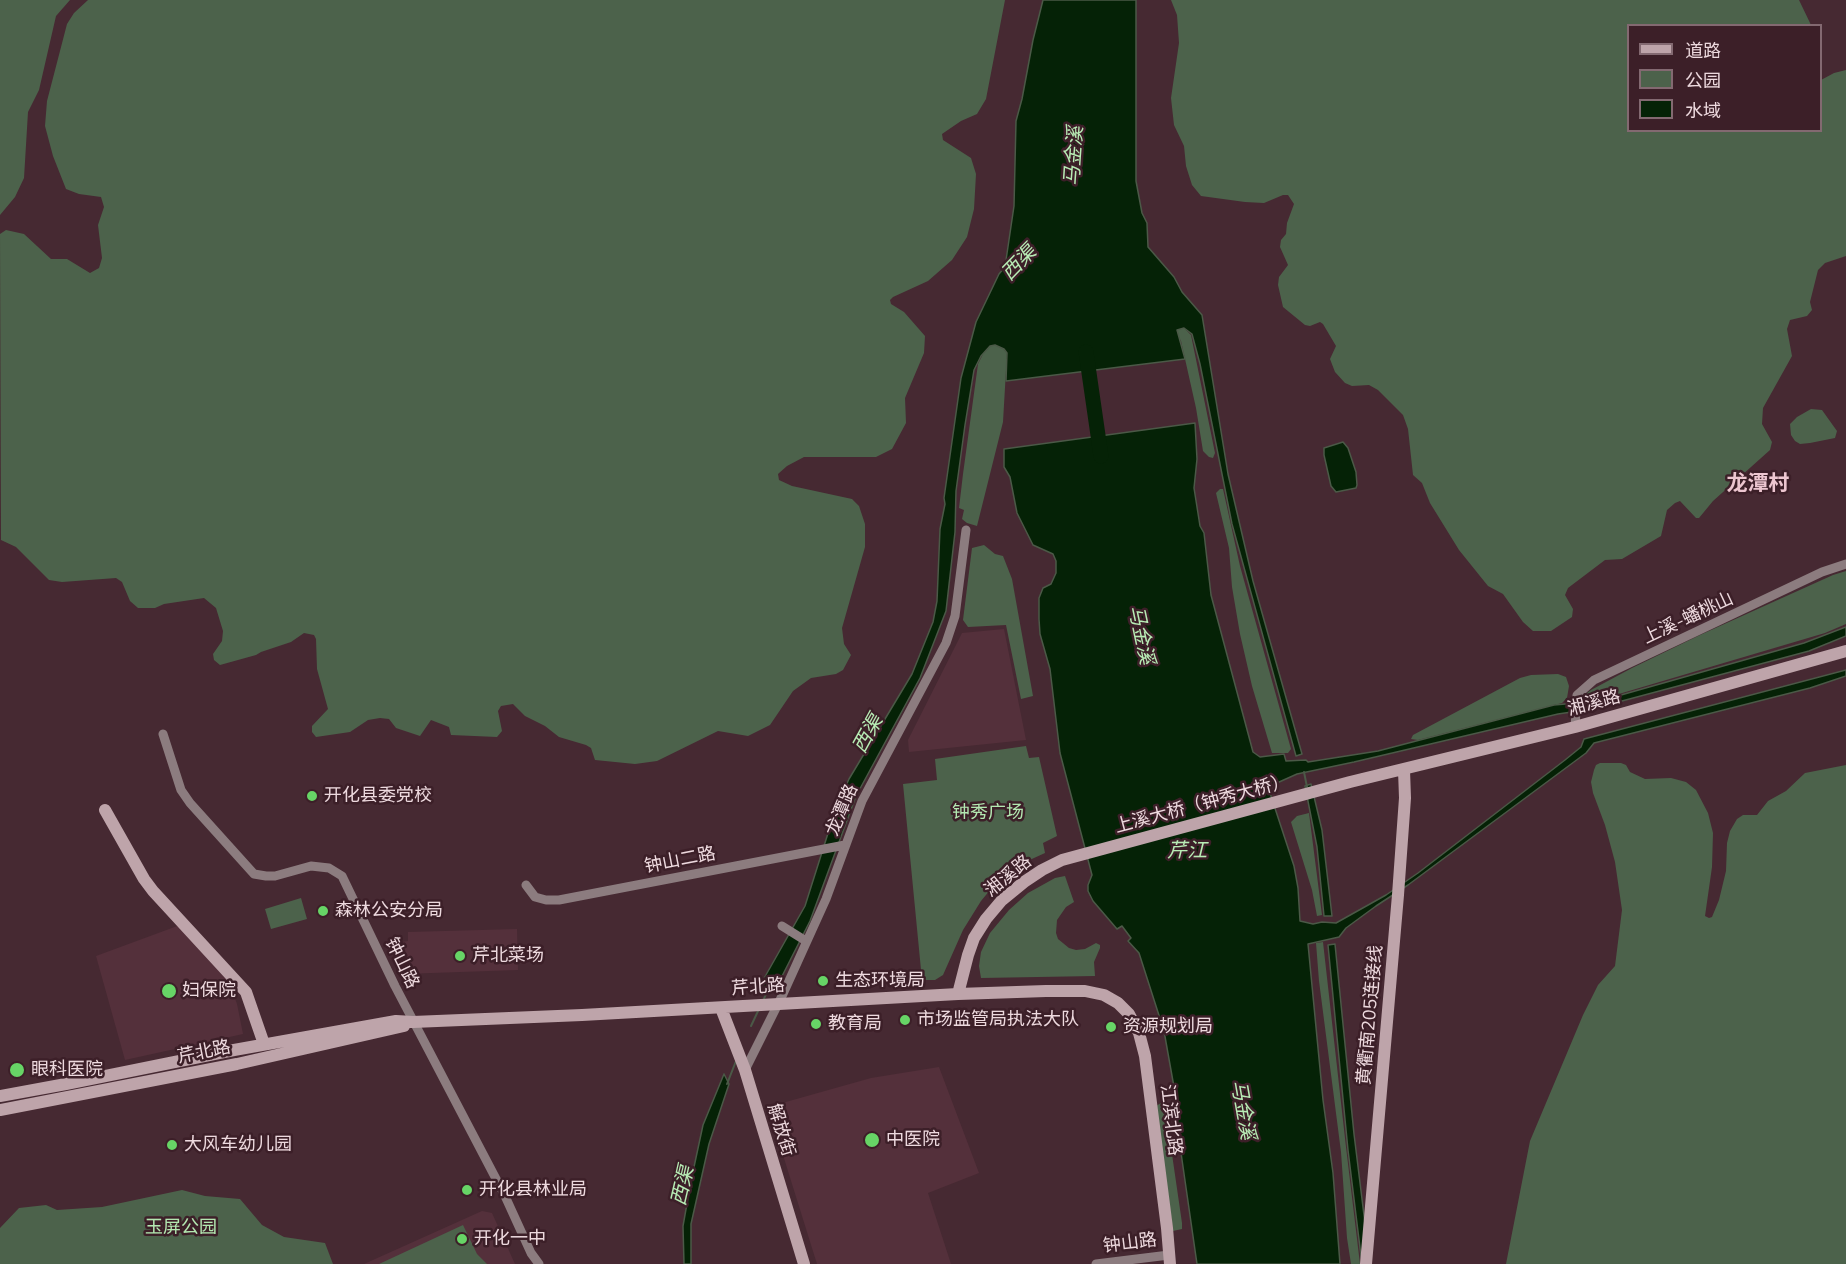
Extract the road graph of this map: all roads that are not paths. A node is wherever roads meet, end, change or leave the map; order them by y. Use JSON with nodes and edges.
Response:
{"nodes":[{"id":1,"x":966,"y":530,"type":"dead end"},
{"id":2,"x":1846,"y":564,"type":"edge"},
{"id":3,"x":1846,"y":651,"type":"edge"},
{"id":4,"x":1575,"y":727,"type":"junction"},
{"id":5,"x":163,"y":734,"type":"dead end"},
{"id":6,"x":1404,"y":770,"type":"junction"},
{"id":7,"x":1350,"y":782,"type":"joint"},
{"id":8,"x":105,"y":810,"type":"dead end"},
{"id":9,"x":845,"y":844,"type":"junction"},
{"id":10,"x":1062,"y":860,"type":"joint"},
{"id":11,"x":526,"y":885,"type":"dead end"},
{"id":12,"x":782,"y":926,"type":"dead end"},
{"id":13,"x":806,"y":941,"type":"junction"},
{"id":14,"x":958,"y":994,"type":"junction"},
{"id":15,"x":1104,"y":995,"type":"joint"},
{"id":16,"x":778,"y":1004,"type":"junction"},
{"id":17,"x":722,"y":1008,"type":"junction"},
{"id":18,"x":413,"y":1022,"type":"junction"},
{"id":19,"x":264,"y":1044,"type":"junction"},
{"id":20,"x":234,"y":1050,"type":"junction"},
{"id":21,"x":237,"y":1064,"type":"junction"},
{"id":22,"x":745,"y":1070,"type":"junction"},
{"id":23,"x":0,"y":1096,"type":"edge"},
{"id":24,"x":0,"y":1110,"type":"edge"},
{"id":25,"x":1170,"y":1259,"type":"edge"},
{"id":26,"x":539,"y":1264,"type":"edge"},
{"id":27,"x":804,"y":1264,"type":"edge"},
{"id":28,"x":1096,"y":1264,"type":"edge"},
{"id":29,"x":1366,"y":1264,"type":"edge"}],
"edges":[{"from":1,"to":9,"type":"street","name":"龙潭路"},
{"from":2,"to":4,"type":"street","name":"上溪-蟠桃山"},
{"from":3,"to":4,"type":"main road","name":"湘溪路"},
{"from":4,"to":6,"type":"main road","name":"湘溪路"},
{"from":5,"to":18,"type":"street","name":"钟山路"},
{"from":6,"to":7,"type":"main road","name":"湘溪路"},
{"from":6,"to":29,"type":"main road","name":"黄衢南205连接线"},
{"from":7,"to":10,"type":"main road","name":"上溪大桥（钟秀大桥）"},
{"from":8,"to":19,"type":"main road"},
{"from":9,"to":11,"type":"street","name":"钟山二路"},
{"from":9,"to":13,"type":"street","name":"龙潭路"},
{"from":10,"to":14,"type":"main road","name":"湘溪路"},
{"from":12,"to":13,"type":"street"},
{"from":13,"to":16,"type":"street","name":"龙潭路"},
{"from":14,"to":15,"type":"main road","name":"芹北路"},
{"from":14,"to":16,"type":"main road","name":"芹北路"},
{"from":15,"to":25,"type":"main road","name":"江滨北路"},
{"from":16,"to":17,"type":"main road","name":"芹北路"},
{"from":16,"to":22,"type":"street","name":"龙潭路"},
{"from":17,"to":18,"type":"main road","name":"芹北路"},
{"from":17,"to":22,"type":"main road","name":"解放街"},
{"from":18,"to":19,"type":"main road","name":"芹北路"},
{"from":18,"to":21,"type":"main road","name":"芹北路"},
{"from":18,"to":26,"type":"street","name":"钟山路"},
{"from":19,"to":20,"type":"main road","name":"芹北路"},
{"from":20,"to":21,"type":"main road"},
{"from":20,"to":23,"type":"main road","name":"芹北路"},
{"from":21,"to":24,"type":"main road","name":"芹北路"},
{"from":22,"to":27,"type":"main road","name":"解放街"},
{"from":25,"to":28,"type":"street","name":"钟山路"}]}
